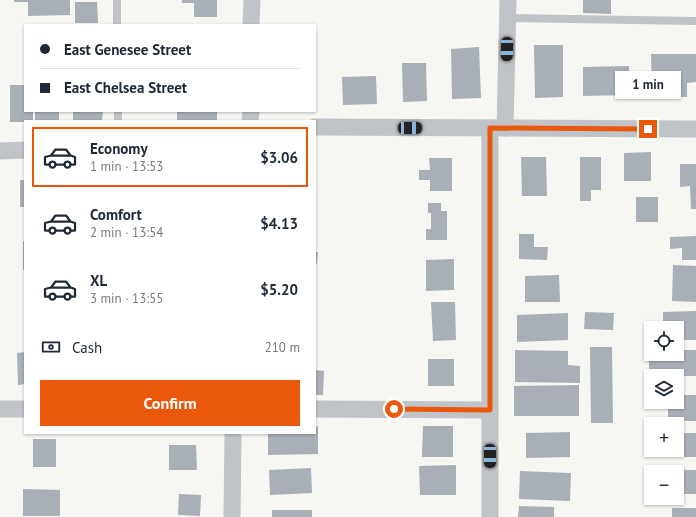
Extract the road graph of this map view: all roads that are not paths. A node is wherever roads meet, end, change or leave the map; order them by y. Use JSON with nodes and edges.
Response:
{"nodes":[{"id":1,"x":117,"y":0,"type":"edge"},
{"id":2,"x":252,"y":0,"type":"edge"},
{"id":3,"x":508,"y":0,"type":"edge"},
{"id":4,"x":508,"y":18,"type":"junction"},
{"id":5,"x":696,"y":21,"type":"edge"},
{"id":6,"x":118,"y":24,"type":"edge"},
{"id":7,"x":251,"y":24,"type":"edge"},
{"id":8,"x":316,"y":127,"type":"edge"},
{"id":9,"x":498,"y":128,"type":"junction"},
{"id":10,"x":696,"y":129,"type":"edge"},
{"id":11,"x":24,"y":150,"type":"edge"},
{"id":12,"x":0,"y":151,"type":"edge"},
{"id":13,"x":24,"y":409,"type":"edge"},
{"id":14,"x":316,"y":409,"type":"edge"},
{"id":15,"x":0,"y":410,"type":"edge"},
{"id":16,"x":490,"y":410,"type":"junction"},
{"id":17,"x":233,"y":434,"type":"edge"},
{"id":18,"x":232,"y":517,"type":"edge"},
{"id":19,"x":490,"y":517,"type":"edge"}],
"edges":[{"from":1,"to":6,"type":"lane"},
{"from":2,"to":7,"type":"street"},
{"from":3,"to":4,"type":"street"},
{"from":4,"to":5,"type":"lane"},
{"from":4,"to":9,"type":"street"},
{"from":8,"to":9,"type":"street"},
{"from":9,"to":10,"type":"street"},
{"from":9,"to":16,"type":"street"},
{"from":11,"to":12,"type":"street"},
{"from":13,"to":15,"type":"street"},
{"from":14,"to":16,"type":"street"},
{"from":16,"to":19,"type":"street"},
{"from":17,"to":18,"type":"street"}]}
